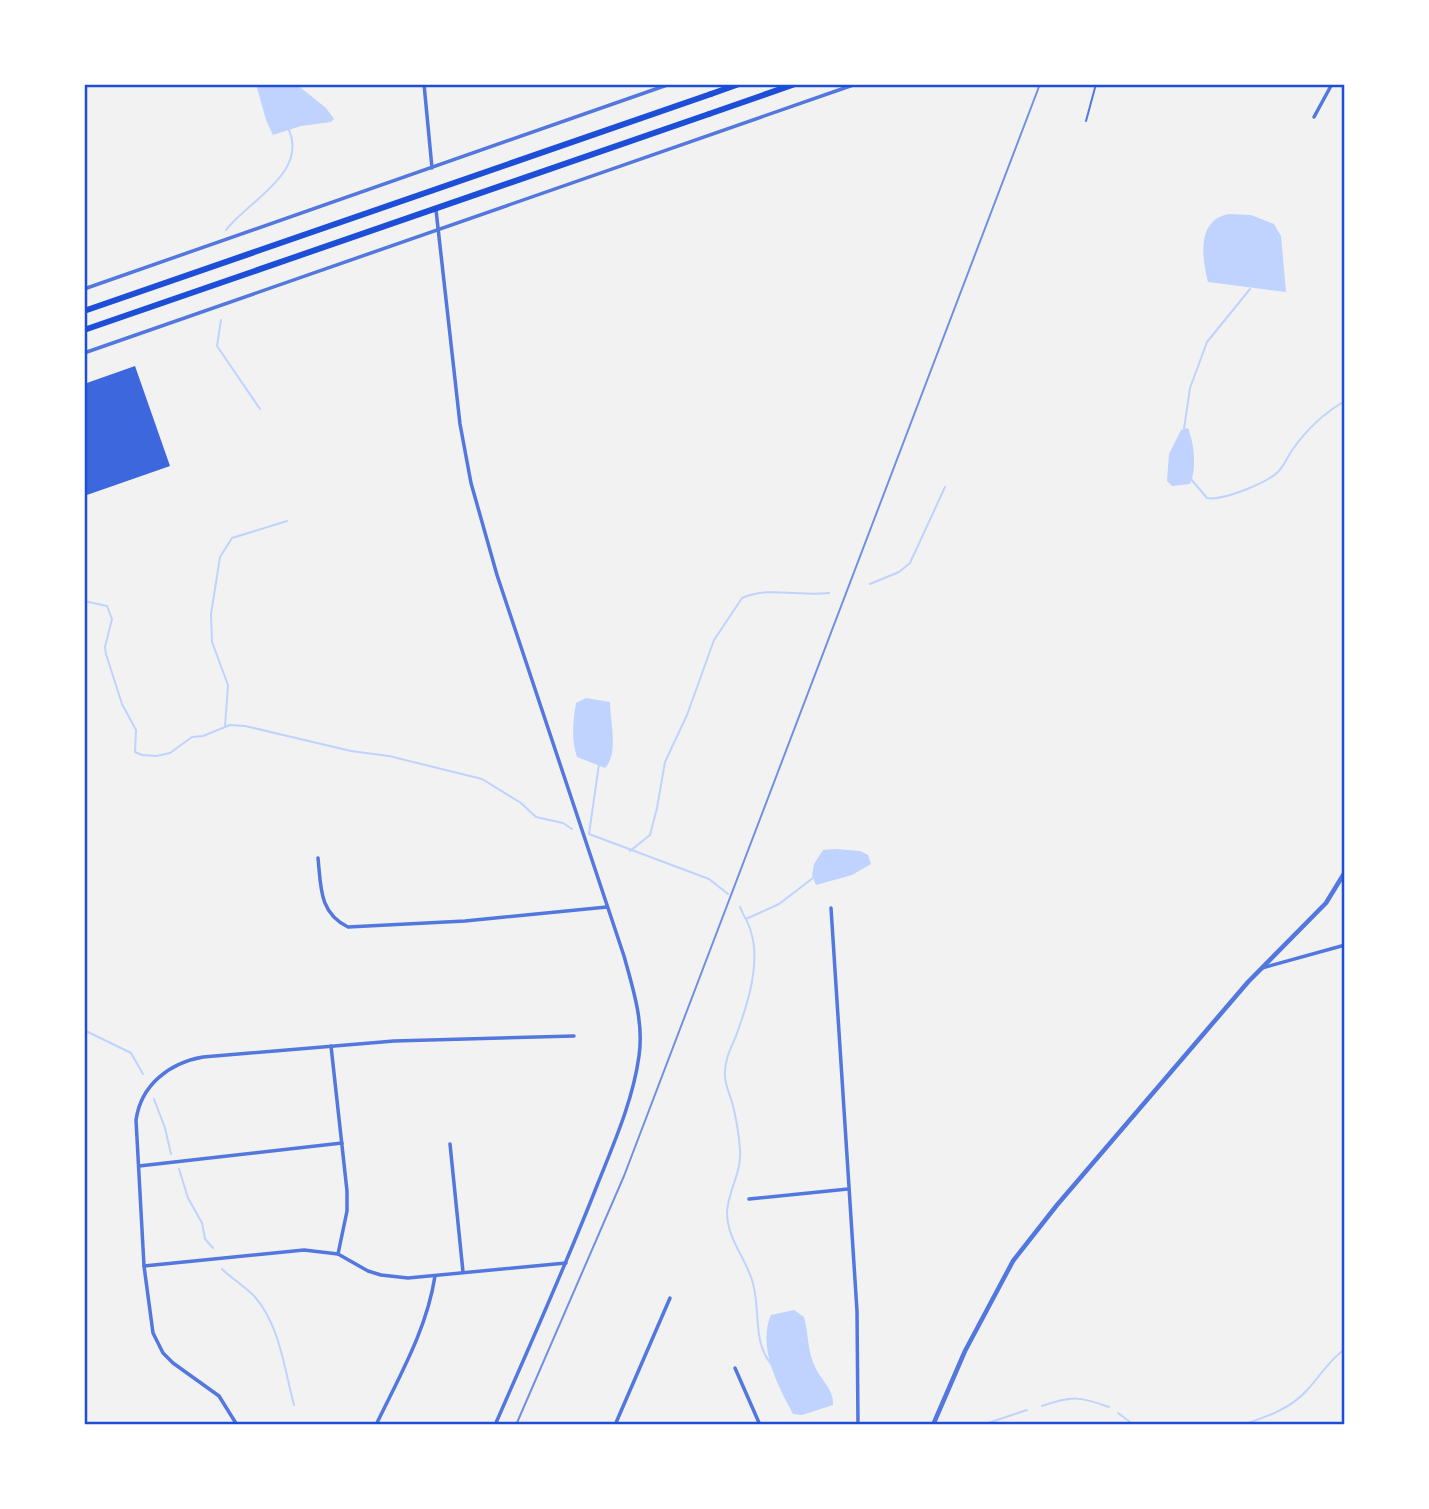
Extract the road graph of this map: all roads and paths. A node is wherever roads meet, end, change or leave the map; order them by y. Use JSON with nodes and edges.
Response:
{"nodes":[{"id":1,"x":424,"y":84,"type":"edge"},
{"id":2,"x":670,"y":84,"type":"edge"},
{"id":3,"x":739,"y":84,"type":"edge"},
{"id":4,"x":795,"y":84,"type":"edge"},
{"id":5,"x":856,"y":84,"type":"edge"},
{"id":6,"x":1096,"y":84,"type":"edge"},
{"id":7,"x":1332,"y":84,"type":"edge"},
{"id":8,"x":1314,"y":117,"type":"dead end"},
{"id":9,"x":1086,"y":121,"type":"dead end"},
{"id":10,"x":432,"y":169,"type":"junction"},
{"id":11,"x":436,"y":209,"type":"junction"},
{"id":12,"x":439,"y":230,"type":"junction"},
{"id":13,"x":84,"y":289,"type":"edge"},
{"id":14,"x":84,"y":311,"type":"edge"},
{"id":15,"x":84,"y":330,"type":"edge"},
{"id":16,"x":84,"y":354,"type":"edge"},
{"id":17,"x":318,"y":858,"type":"dead end"},
{"id":18,"x":1345,"y":872,"type":"edge"},
{"id":19,"x":607,"y":907,"type":"junction"},
{"id":20,"x":831,"y":908,"type":"dead end"},
{"id":21,"x":1345,"y":945,"type":"edge"},
{"id":22,"x":1260,"y":969,"type":"junction"},
{"id":23,"x":574,"y":1036,"type":"dead end"},
{"id":24,"x":331,"y":1046,"type":"junction"},
{"id":25,"x":342,"y":1143,"type":"junction"},
{"id":26,"x":450,"y":1144,"type":"dead end"},
{"id":27,"x":138,"y":1166,"type":"junction"},
{"id":28,"x":848,"y":1189,"type":"junction"},
{"id":29,"x":749,"y":1199,"type":"dead end"},
{"id":30,"x":338,"y":1254,"type":"junction"},
{"id":31,"x":567,"y":1263,"type":"junction"},
{"id":32,"x":144,"y":1266,"type":"junction"},
{"id":33,"x":463,"y":1272,"type":"junction"},
{"id":34,"x":435,"y":1276,"type":"junction"},
{"id":35,"x":670,"y":1298,"type":"dead end"},
{"id":36,"x":735,"y":1368,"type":"dead end"},
{"id":37,"x":237,"y":1425,"type":"edge"},
{"id":38,"x":376,"y":1425,"type":"edge"},
{"id":39,"x":495,"y":1425,"type":"edge"},
{"id":40,"x":615,"y":1425,"type":"edge"},
{"id":41,"x":760,"y":1425,"type":"edge"},
{"id":42,"x":810,"y":1425,"type":"edge"},
{"id":43,"x":818,"y":1425,"type":"edge"},
{"id":44,"x":858,"y":1425,"type":"edge"},
{"id":45,"x":933,"y":1425,"type":"edge"}],
"edges":[{"from":1,"to":10,"type":"street"},
{"from":2,"to":10,"type":"street"},
{"from":3,"to":14,"type":"highway"},
{"from":4,"to":11,"type":"highway"},
{"from":5,"to":12,"type":"street"},
{"from":6,"to":9,"type":"lane"},
{"from":7,"to":8,"type":"street"},
{"from":10,"to":13,"type":"street"},
{"from":11,"to":12,"type":"street"},
{"from":11,"to":15,"type":"highway"},
{"from":12,"to":16,"type":"street"},
{"from":12,"to":19,"type":"street"},
{"from":17,"to":19,"type":"street"},
{"from":18,"to":22,"type":"street"},
{"from":19,"to":31,"type":"street"},
{"from":20,"to":28,"type":"street"},
{"from":21,"to":22,"type":"street"},
{"from":22,"to":45,"type":"street"},
{"from":23,"to":24,"type":"street"},
{"from":24,"to":25,"type":"street"},
{"from":24,"to":27,"type":"street"},
{"from":25,"to":27,"type":"street"},
{"from":25,"to":30,"type":"street"},
{"from":26,"to":33,"type":"street"},
{"from":27,"to":32,"type":"street"},
{"from":28,"to":29,"type":"street"},
{"from":28,"to":44,"type":"street"},
{"from":30,"to":32,"type":"street"},
{"from":30,"to":34,"type":"street"},
{"from":31,"to":33,"type":"street"},
{"from":31,"to":39,"type":"street"},
{"from":32,"to":37,"type":"street"},
{"from":33,"to":34,"type":"street"},
{"from":34,"to":38,"type":"street"},
{"from":35,"to":40,"type":"street"},
{"from":36,"to":41,"type":"street"},
{"from":42,"to":43,"type":"street"}]}
